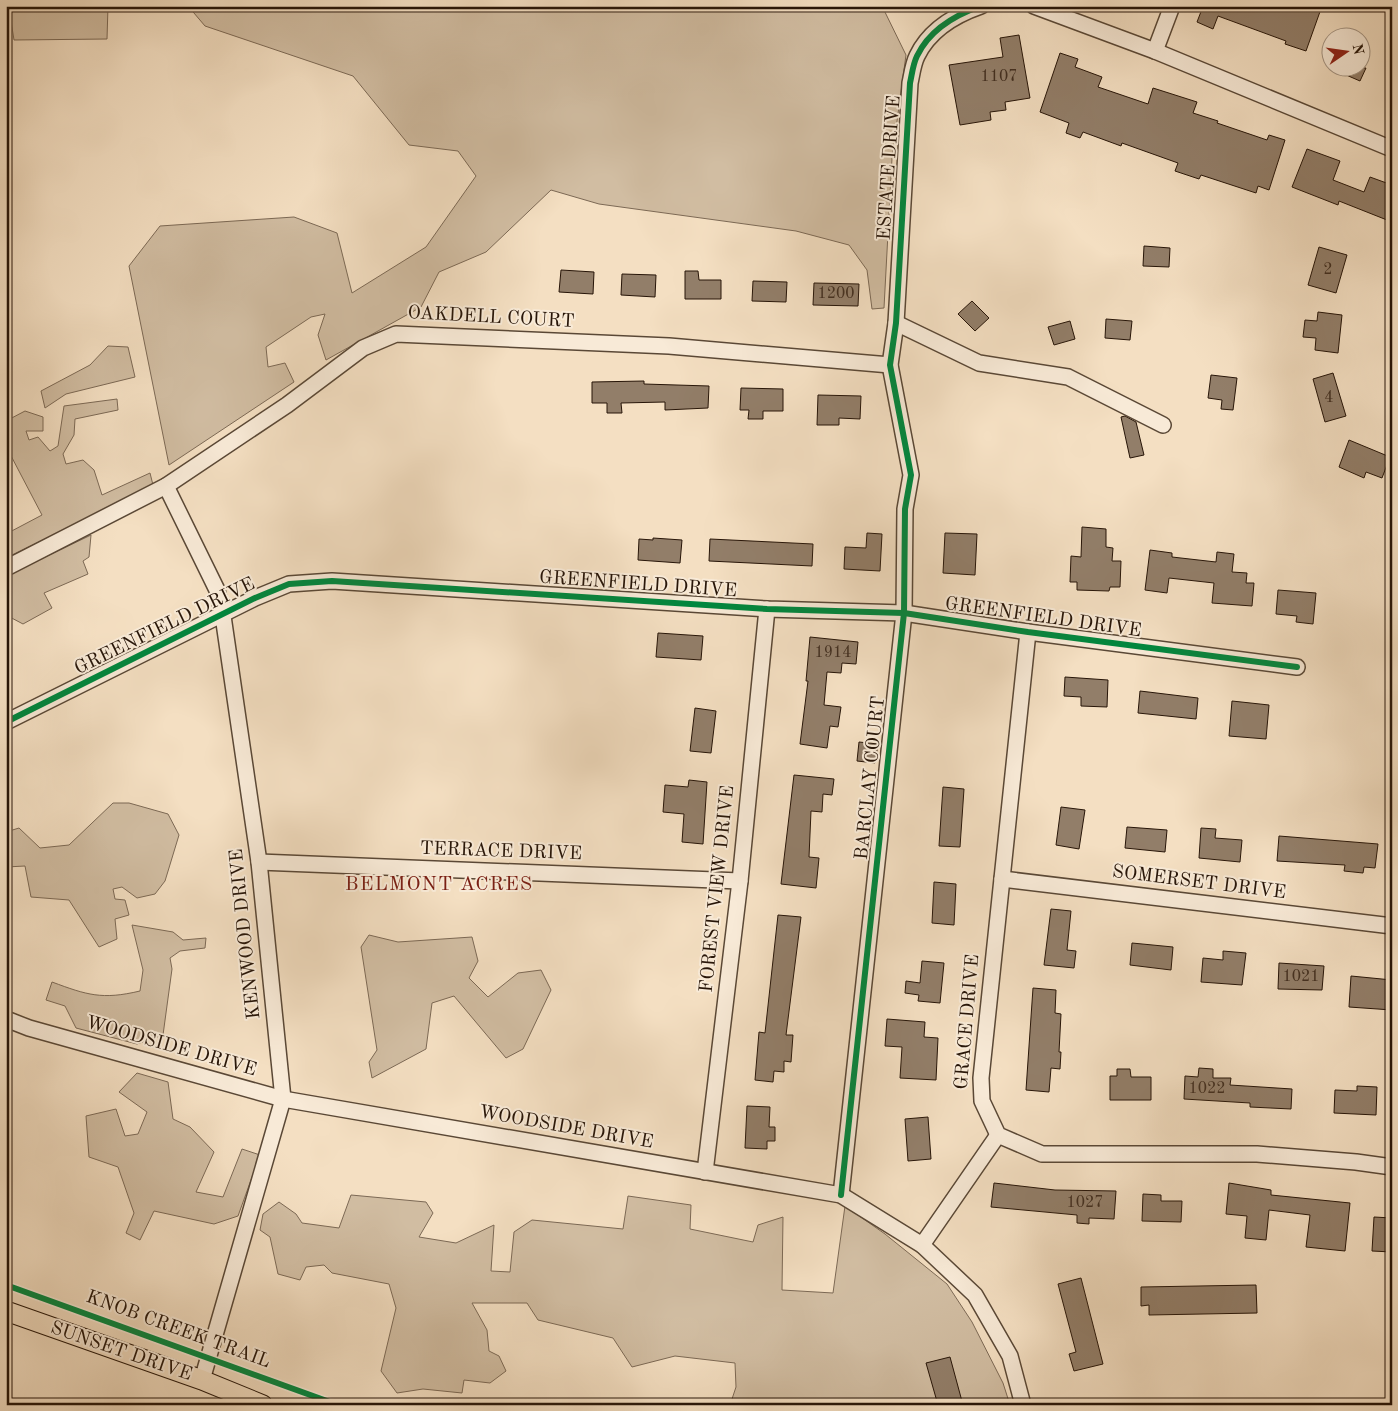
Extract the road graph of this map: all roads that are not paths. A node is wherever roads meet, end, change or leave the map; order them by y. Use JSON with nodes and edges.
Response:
{"nodes":[{"id":1,"x":981,"y":6,"type":"edge"},
{"id":2,"x":1034,"y":6,"type":"edge"},
{"id":3,"x":1172,"y":6,"type":"edge"},
{"id":4,"x":1155,"y":51,"type":"junction"},
{"id":5,"x":1392,"y":149,"type":"edge"},
{"id":6,"x":896,"y":323,"type":"junction"},
{"id":7,"x":890,"y":365,"type":"junction"},
{"id":8,"x":1163,"y":425,"type":"dead end"},
{"id":9,"x":166,"y":486,"type":"junction"},
{"id":10,"x":6,"y":568,"type":"edge"},
{"id":11,"x":768,"y":609,"type":"junction"},
{"id":12,"x":904,"y":613,"type":"junction"},
{"id":13,"x":222,"y":616,"type":"junction"},
{"id":14,"x":1028,"y":632,"type":"junction"},
{"id":15,"x":1297,"y":667,"type":"dead end"},
{"id":16,"x":6,"y":722,"type":"edge"},
{"id":17,"x":259,"y":862,"type":"junction"},
{"id":18,"x":1002,"y":879,"type":"junction"},
{"id":19,"x":740,"y":882,"type":"junction"},
{"id":20,"x":1392,"y":926,"type":"edge"},
{"id":21,"x":6,"y":1018,"type":"edge"},
{"id":22,"x":283,"y":1100,"type":"junction"},
{"id":23,"x":998,"y":1135,"type":"junction"},
{"id":24,"x":1392,"y":1167,"type":"edge"},
{"id":25,"x":705,"y":1172,"type":"junction"},
{"id":26,"x":841,"y":1195,"type":"junction"},
{"id":27,"x":922,"y":1245,"type":"junction"},
{"id":28,"x":6,"y":1311,"type":"edge"},
{"id":29,"x":202,"y":1380,"type":"junction"},
{"id":30,"x":263,"y":1405,"type":"edge"},
{"id":31,"x":1023,"y":1405,"type":"edge"}],
"edges":[{"from":1,"to":6,"type":"street","name":"ESTATE DRIVE"},
{"from":2,"to":4,"type":"street"},
{"from":3,"to":4,"type":"street"},
{"from":4,"to":5,"type":"street"},
{"from":6,"to":7,"type":"street","name":"ESTATE DRIVE"},
{"from":6,"to":8,"type":"street"},
{"from":7,"to":9,"type":"street","name":"OAKDELL COURT"},
{"from":7,"to":12,"type":"street","name":"BARCLAY COURT"},
{"from":9,"to":10,"type":"street","name":"OAKDELL COURT"},
{"from":9,"to":13,"type":"street","name":"KENWOOD DRIVE"},
{"from":11,"to":12,"type":"street","name":"GREENFIELD DRIVE"},
{"from":11,"to":13,"type":"street","name":"GREENFIELD DRIVE"},
{"from":11,"to":19,"type":"street","name":"FOREST VIEW DRIVE"},
{"from":12,"to":14,"type":"street","name":"GREENFIELD DRIVE"},
{"from":12,"to":26,"type":"street","name":"BARCLAY COURT"},
{"from":13,"to":16,"type":"street","name":"GREENFIELD DRIVE"},
{"from":13,"to":17,"type":"street","name":"KENWOOD DRIVE"},
{"from":14,"to":15,"type":"street","name":"GREENFIELD DRIVE"},
{"from":14,"to":18,"type":"street","name":"GRACE DRIVE"},
{"from":17,"to":19,"type":"street","name":"TERRACE DRIVE"},
{"from":17,"to":22,"type":"street","name":"KENWOOD DRIVE"},
{"from":18,"to":20,"type":"street","name":"SOMERSET DRIVE"},
{"from":18,"to":23,"type":"street","name":"GRACE DRIVE"},
{"from":19,"to":25,"type":"street","name":"FOREST VIEW DRIVE"},
{"from":21,"to":22,"type":"street","name":"WOODSIDE DRIVE"},
{"from":22,"to":25,"type":"street","name":"WOODSIDE DRIVE"},
{"from":22,"to":29,"type":"street","name":"KENWOOD DRIVE"},
{"from":23,"to":24,"type":"street"},
{"from":23,"to":27,"type":"street"},
{"from":25,"to":26,"type":"street","name":"WOODSIDE DRIVE"},
{"from":26,"to":27,"type":"street","name":"WOODSIDE DRIVE"},
{"from":27,"to":31,"type":"street","name":"WOODSIDE DRIVE"},
{"from":28,"to":29,"type":"main road","name":"SUNSET DRIVE"},
{"from":29,"to":30,"type":"main road","name":"SUNSET DRIVE"}]}
